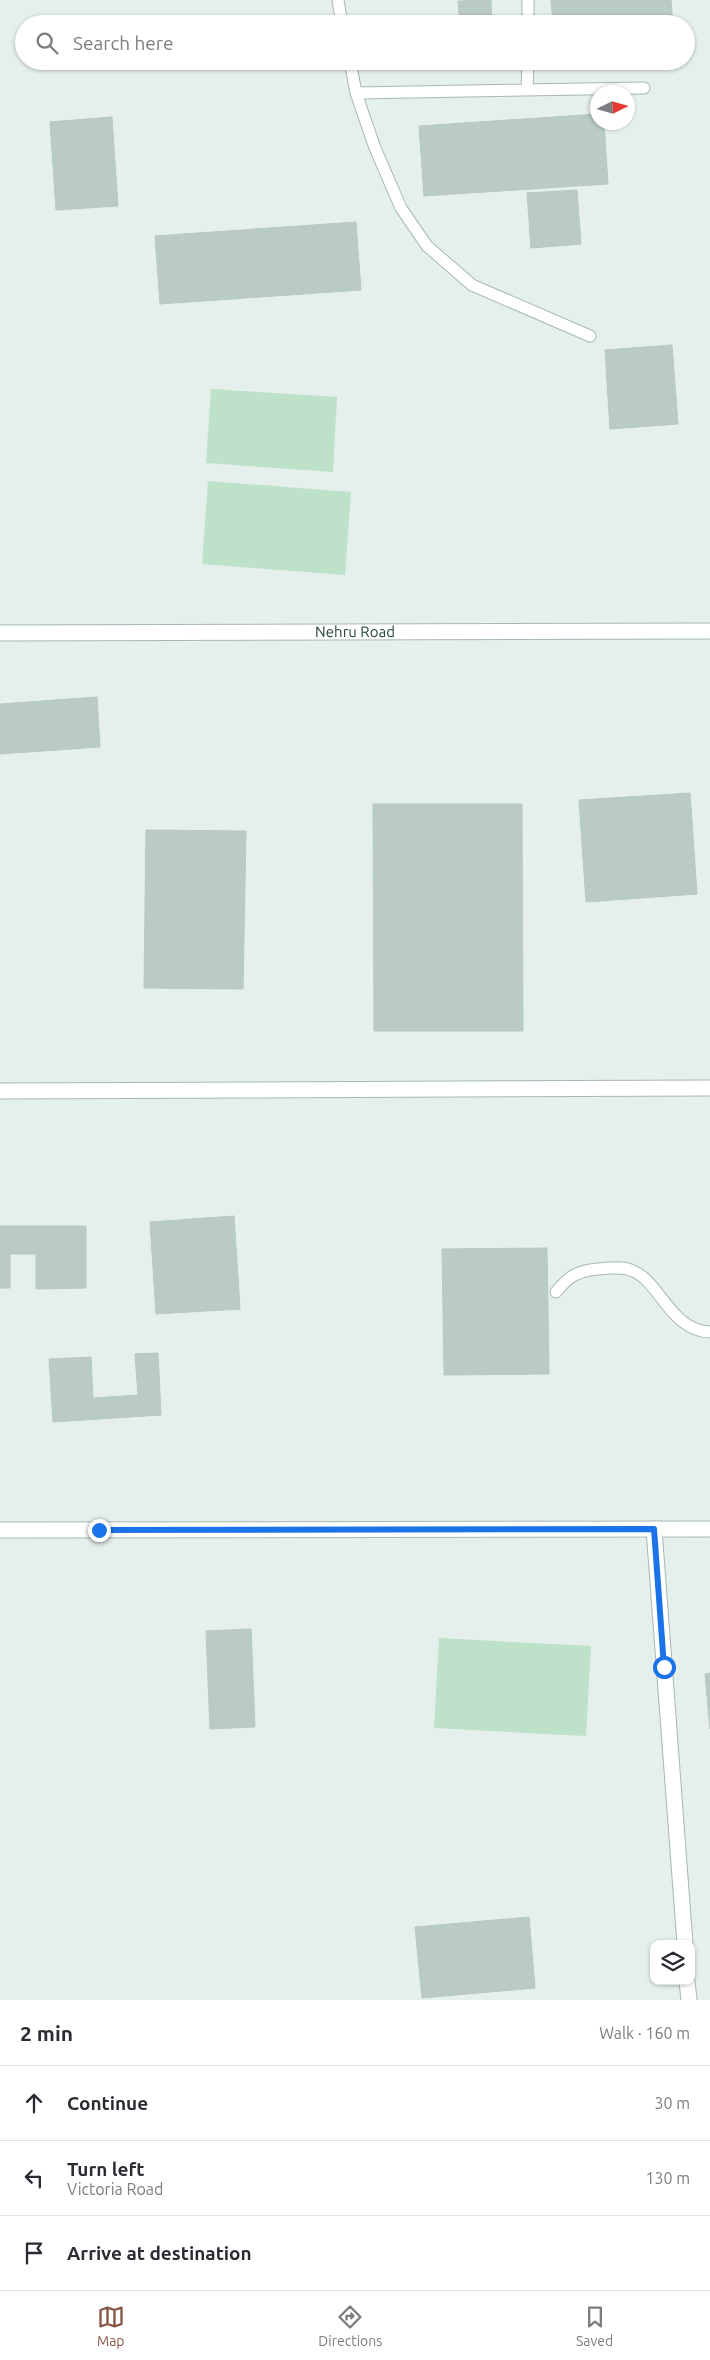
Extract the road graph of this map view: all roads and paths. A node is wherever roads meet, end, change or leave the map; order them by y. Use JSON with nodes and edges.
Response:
{"nodes":[{"id":1,"x":338,"y":0,"type":"edge"},
{"id":2,"x":528,"y":0,"type":"edge"},
{"id":3,"x":340,"y":15,"type":"edge"},
{"id":4,"x":528,"y":15,"type":"edge"},
{"id":5,"x":352,"y":70,"type":"edge"},
{"id":6,"x":528,"y":70,"type":"edge"},
{"id":7,"x":644,"y":88,"type":"dead end"},
{"id":8,"x":528,"y":90,"type":"junction"},
{"id":9,"x":356,"y":93,"type":"junction"},
{"id":10,"x":590,"y":336,"type":"dead end"},
{"id":11,"x":710,"y":631,"type":"edge"},
{"id":12,"x":0,"y":633,"type":"edge"},
{"id":13,"x":710,"y":1088,"type":"edge"},
{"id":14,"x":0,"y":1091,"type":"edge"},
{"id":15,"x":556,"y":1292,"type":"dead end"},
{"id":16,"x":710,"y":1332,"type":"edge"},
{"id":17,"x":654,"y":1529,"type":"junction"},
{"id":18,"x":710,"y":1529,"type":"edge"},
{"id":19,"x":0,"y":1530,"type":"edge"},
{"id":20,"x":684,"y":1940,"type":"edge"},
{"id":21,"x":687,"y":1985,"type":"edge"},
{"id":22,"x":689,"y":2000,"type":"edge"}],
"edges":[{"from":1,"to":3,"type":"lane"},
{"from":2,"to":4,"type":"lane"},
{"from":5,"to":9,"type":"lane"},
{"from":6,"to":8,"type":"lane"},
{"from":7,"to":8,"type":"lane"},
{"from":8,"to":9,"type":"lane"},
{"from":9,"to":10,"type":"lane"},
{"from":11,"to":12,"type":"street","name":"Nehru Road"},
{"from":13,"to":14,"type":"street"},
{"from":15,"to":16,"type":"lane"},
{"from":17,"to":18,"type":"street"},
{"from":17,"to":19,"type":"street"},
{"from":17,"to":20,"type":"street"},
{"from":21,"to":22,"type":"street"}]}
